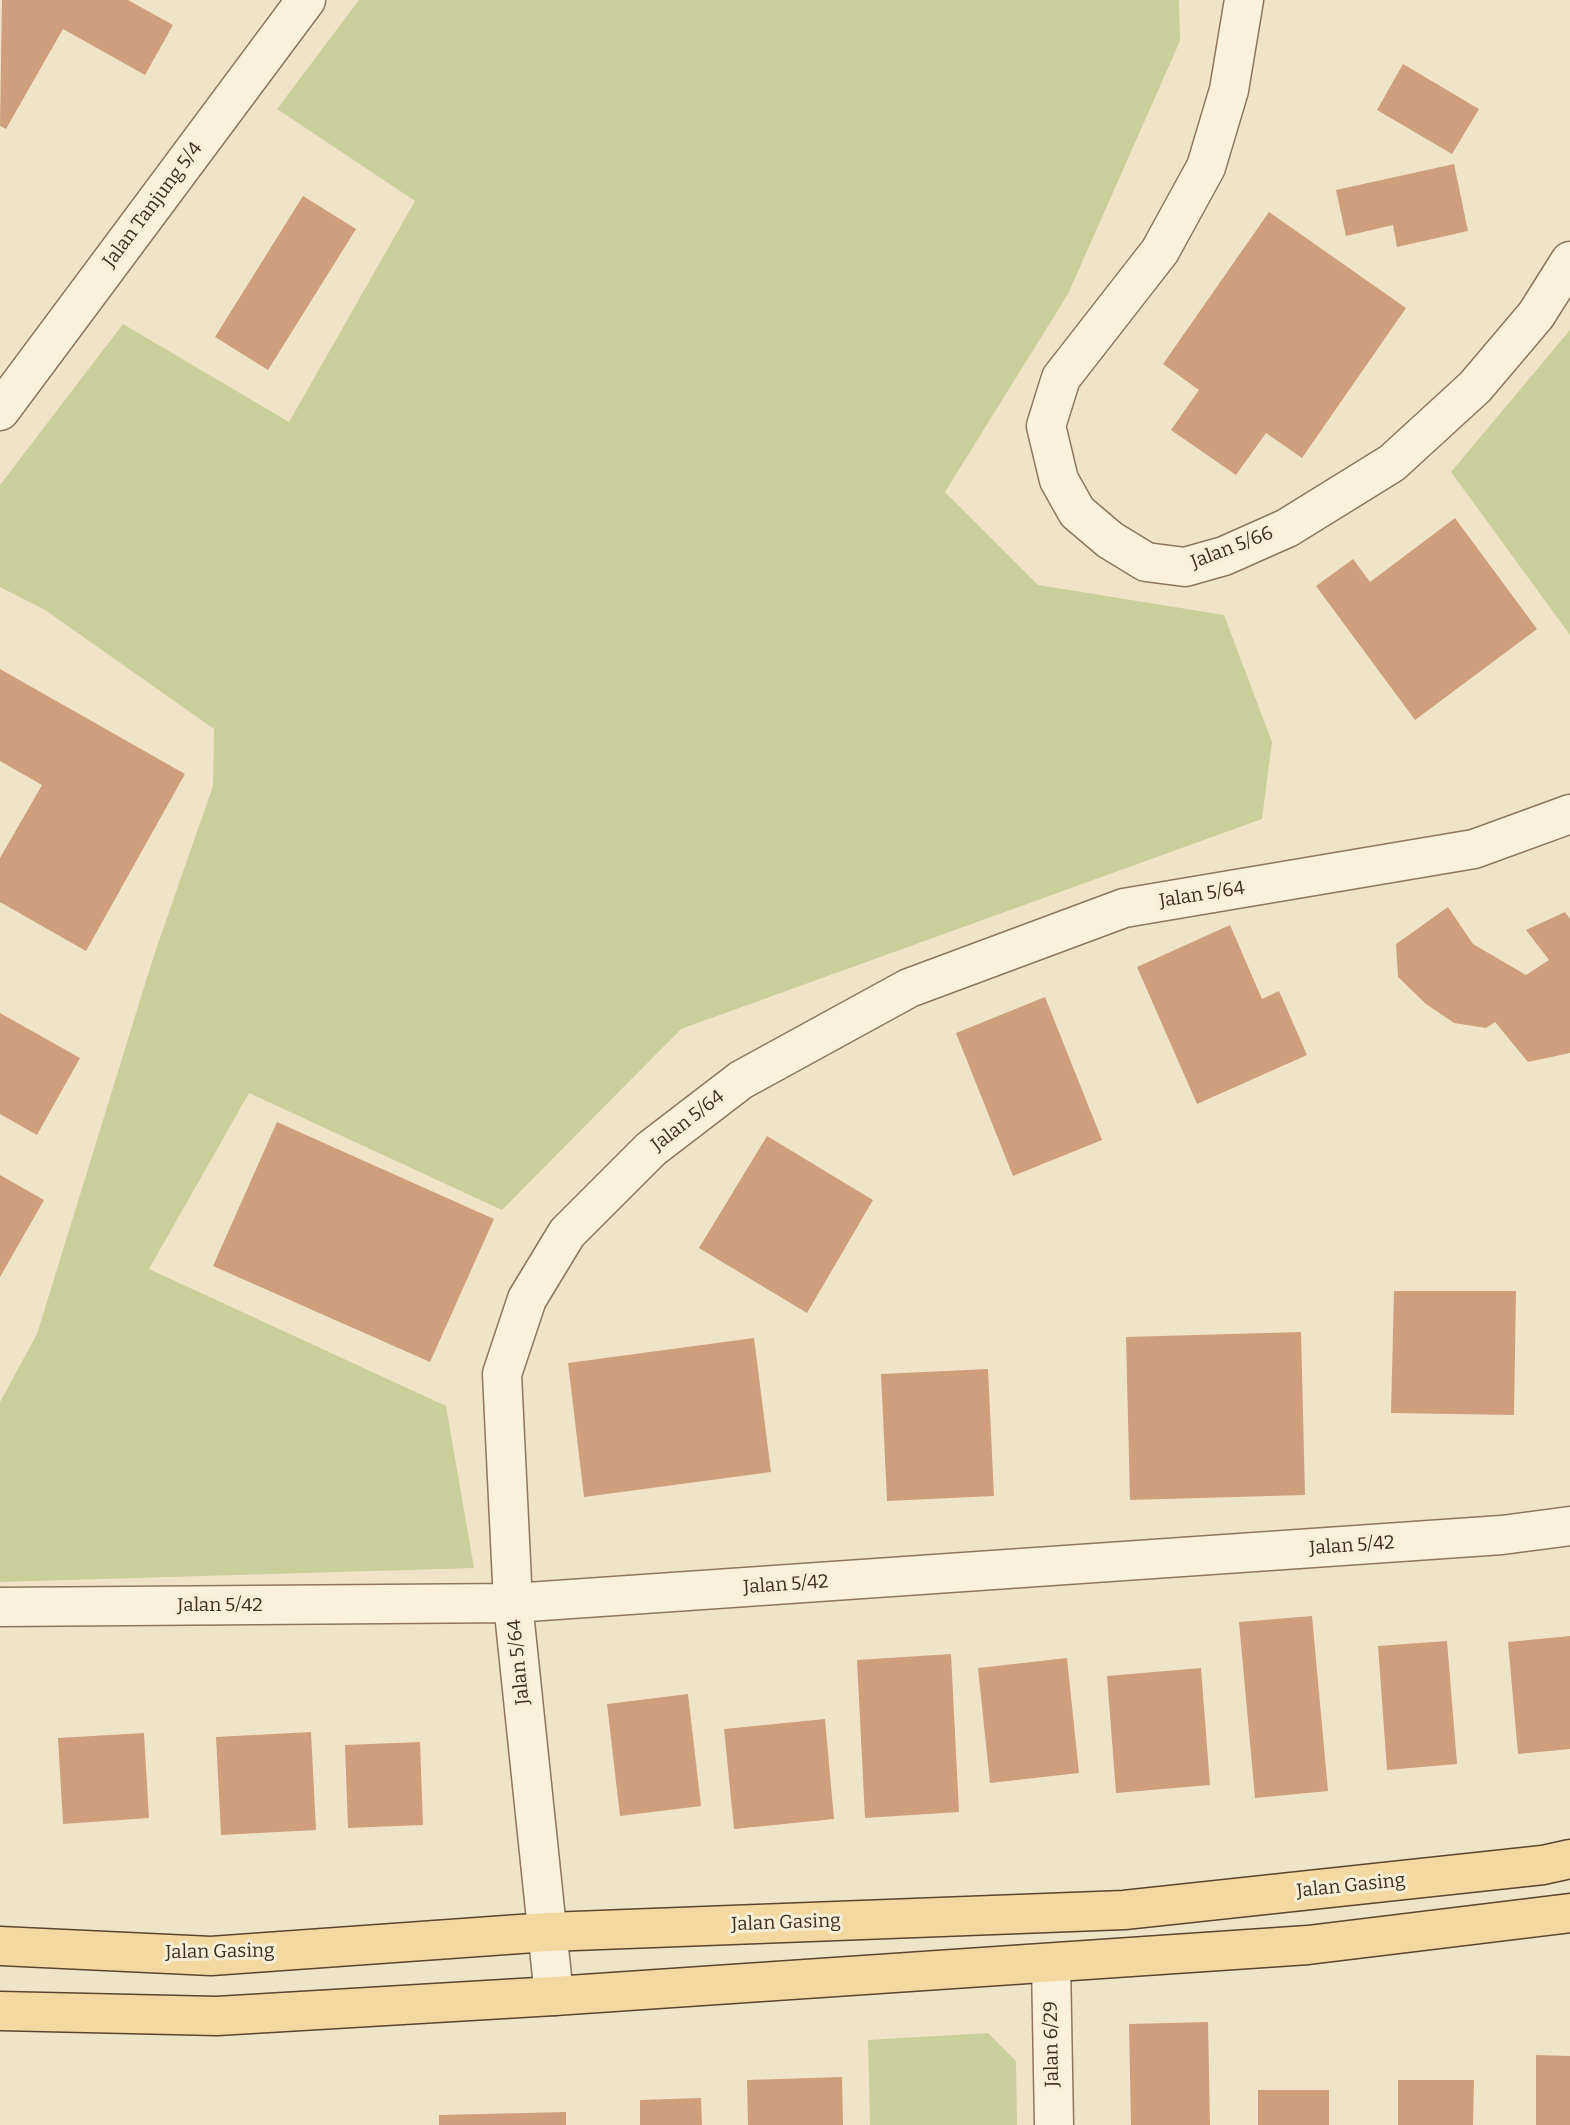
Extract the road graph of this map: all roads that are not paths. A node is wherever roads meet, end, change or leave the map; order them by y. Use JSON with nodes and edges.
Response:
{"nodes":[{"id":1,"x":306,"y":0,"type":"edge"},
{"id":2,"x":1244,"y":0,"type":"edge"},
{"id":3,"x":1570,"y":261,"type":"edge"},
{"id":4,"x":1,"y":409,"type":"edge"},
{"id":5,"x":1570,"y":814,"type":"edge"},
{"id":6,"x":1570,"y":1526,"type":"edge"},
{"id":7,"x":513,"y":1603,"type":"junction"},
{"id":8,"x":0,"y":1607,"type":"edge"},
{"id":9,"x":1570,"y":1859,"type":"edge"},
{"id":10,"x":1570,"y":1913,"type":"edge"},
{"id":11,"x":548,"y":1932,"type":"junction"},
{"id":12,"x":0,"y":1945,"type":"edge"},
{"id":13,"x":1051,"y":1963,"type":"junction"},
{"id":14,"x":554,"y":1996,"type":"junction"},
{"id":15,"x":0,"y":2011,"type":"edge"},
{"id":16,"x":1054,"y":2125,"type":"edge"}],
"edges":[{"from":1,"to":4,"type":"street","name":"Jalan Tanjung 5/4"},
{"from":2,"to":3,"type":"street","name":"Jalan 5/66"},
{"from":5,"to":7,"type":"street","name":"Jalan 5/64"},
{"from":6,"to":7,"type":"street","name":"Jalan 5/42"},
{"from":7,"to":8,"type":"street","name":"Jalan 5/42"},
{"from":7,"to":11,"type":"street","name":"Jalan 5/64"},
{"from":9,"to":11,"type":"main road","name":"Jalan Gasing"},
{"from":10,"to":13,"type":"main road"},
{"from":11,"to":12,"type":"main road","name":"Jalan Gasing"},
{"from":11,"to":14,"type":"street","name":"Jalan 5/64"},
{"from":13,"to":14,"type":"main road"},
{"from":13,"to":16,"type":"street","name":"Jalan 6/29"},
{"from":14,"to":15,"type":"main road"}]}
